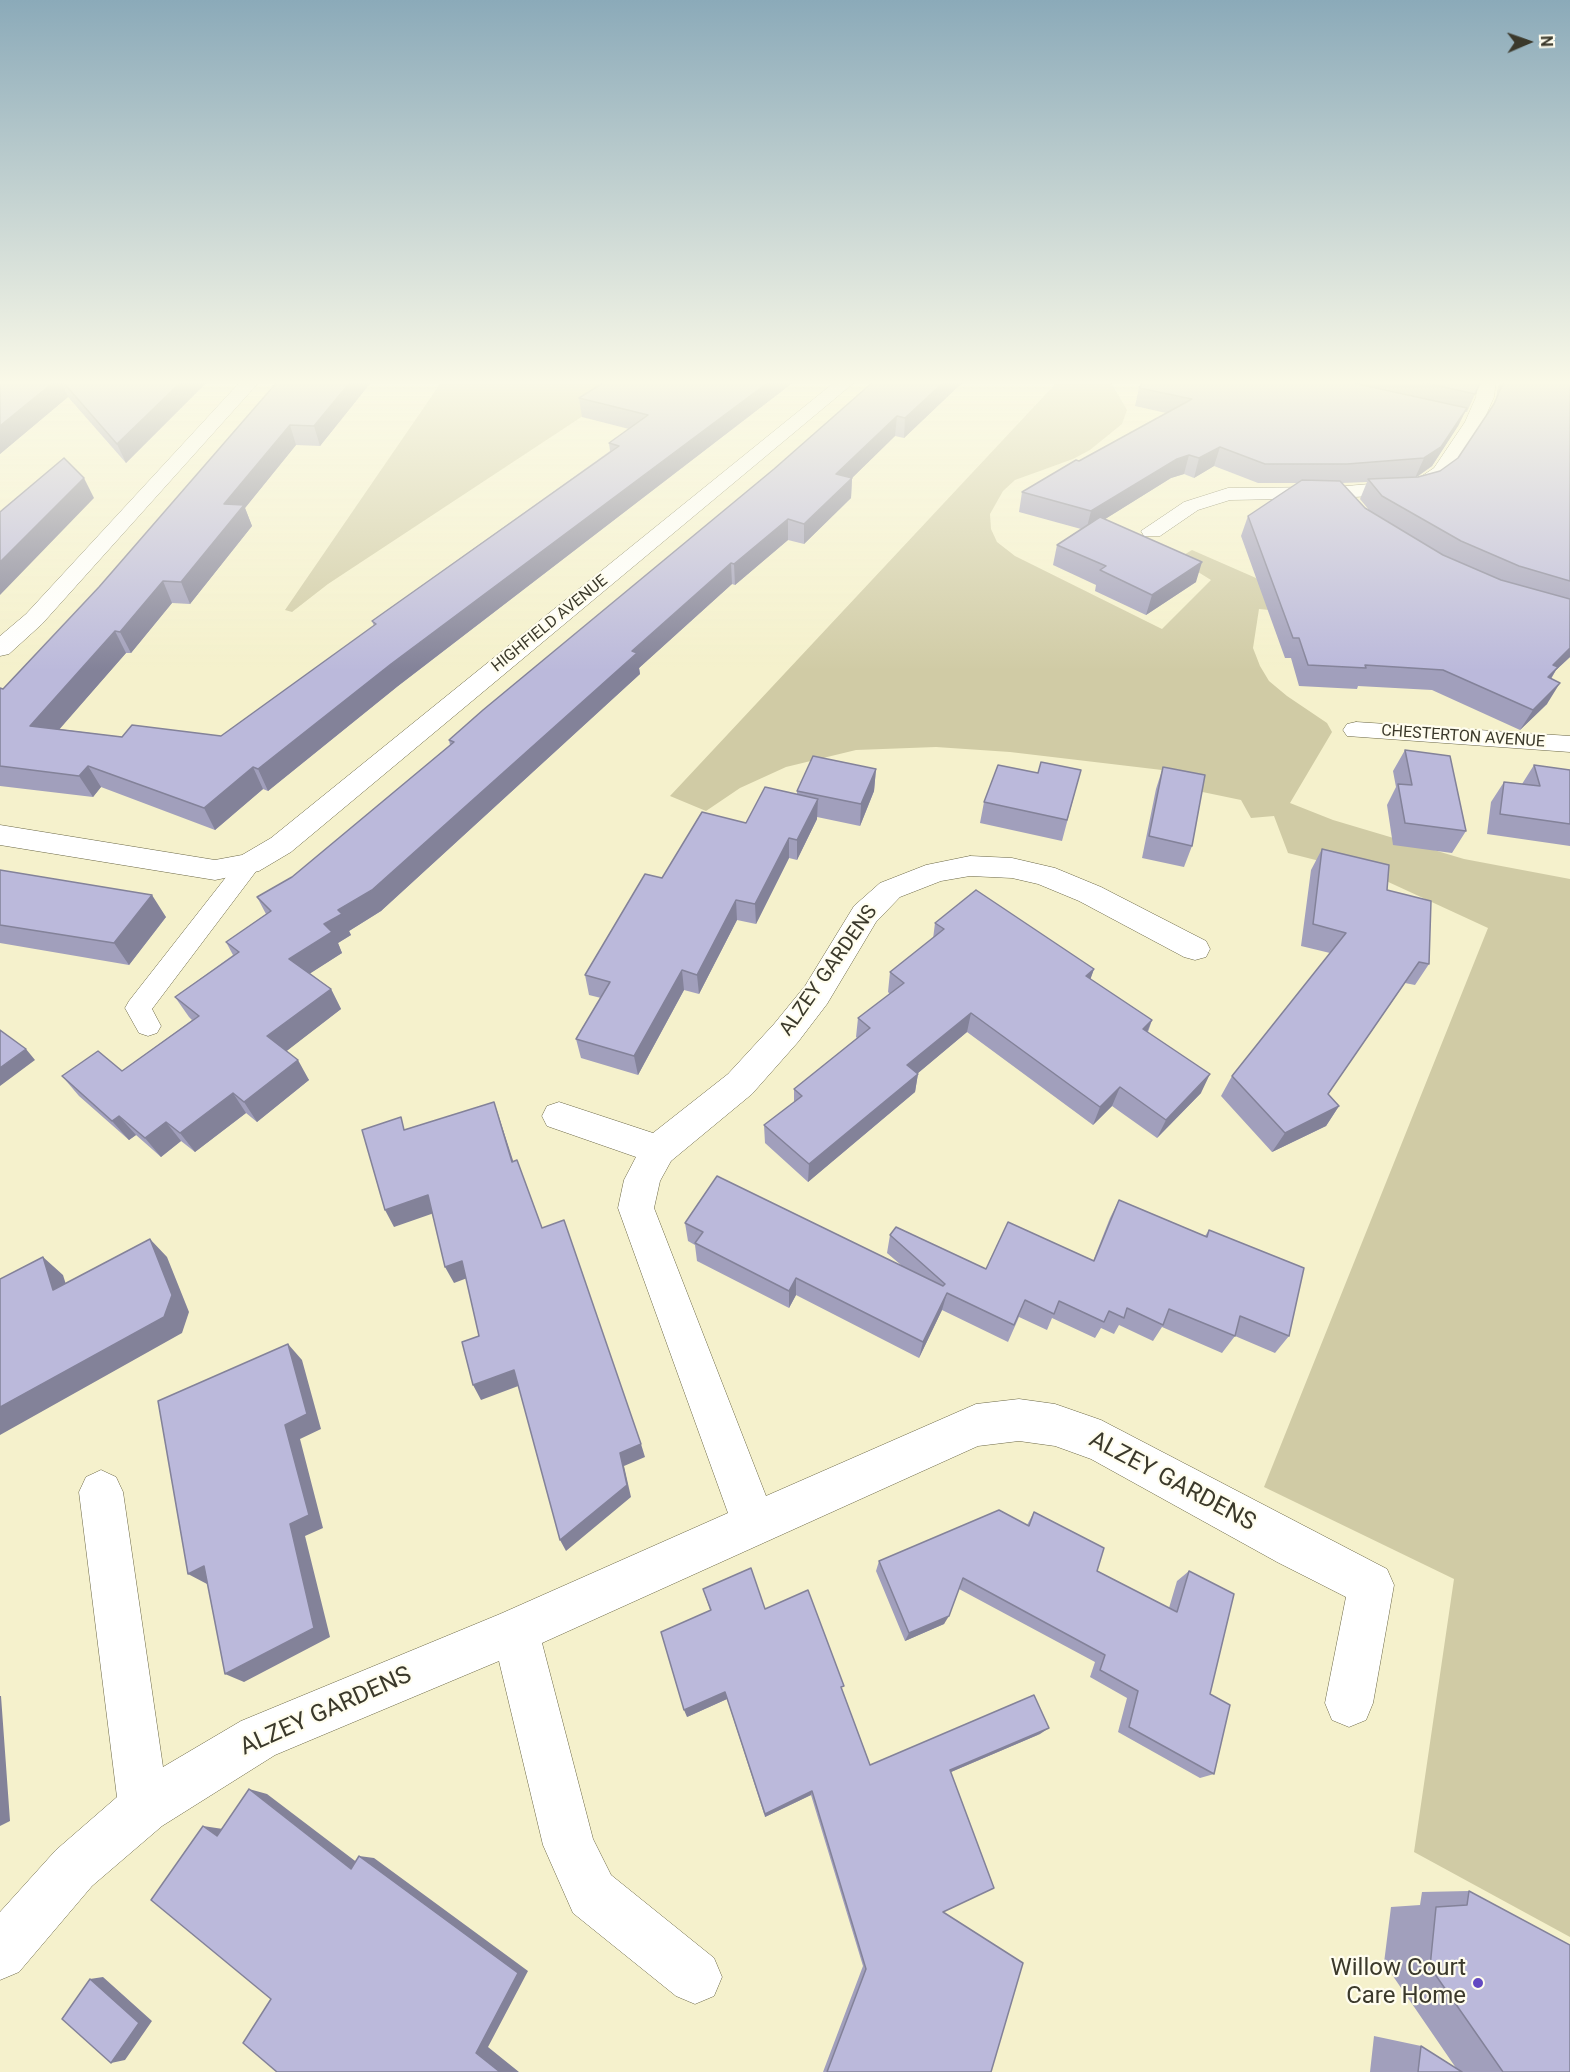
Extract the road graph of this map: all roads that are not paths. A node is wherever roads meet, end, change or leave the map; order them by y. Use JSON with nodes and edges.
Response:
{"nodes":[{"id":1,"x":162,"y":478,"type":"edge"},
{"id":2,"x":729,"y":478,"type":"edge"},
{"id":3,"x":1432,"y":478,"type":"edge"},
{"id":4,"x":1339,"y":492,"type":"junction"},
{"id":5,"x":1373,"y":528,"type":"edge"},
{"id":6,"x":1152,"y":531,"type":"dead end"},
{"id":7,"x":0,"y":649,"type":"edge"},
{"id":8,"x":1356,"y":730,"type":"dead end"},
{"id":9,"x":1570,"y":744,"type":"edge"},
{"id":10,"x":0,"y":835,"type":"edge"},
{"id":11,"x":249,"y":864,"type":"junction"},
{"id":12,"x":1195,"y":950,"type":"dead end"},
{"id":13,"x":148,"y":1026,"type":"dead end"},
{"id":14,"x":559,"y":1116,"type":"dead end"},
{"id":15,"x":658,"y":1150,"type":"junction"},
{"id":16,"x":101,"y":1492,"type":"dead end"},
{"id":17,"x":754,"y":1523,"type":"junction"},
{"id":18,"x":515,"y":1631,"type":"junction"},
{"id":19,"x":1349,"y":1703,"type":"dead end"},
{"id":20,"x":144,"y":1808,"type":"junction"},
{"id":21,"x":0,"y":1953,"type":"edge"},
{"id":22,"x":695,"y":1977,"type":"dead end"}],
"edges":[{"from":1,"to":7,"type":"street"},
{"from":2,"to":11,"type":"street","name":"HIGHFIELD AVENUE"},
{"from":3,"to":4,"type":"street"},
{"from":4,"to":5,"type":"street"},
{"from":4,"to":6,"type":"street"},
{"from":8,"to":9,"type":"street","name":"CHESTERTON AVENUE"},
{"from":10,"to":11,"type":"street"},
{"from":11,"to":13,"type":"lane"},
{"from":12,"to":15,"type":"street","name":"ALZEY GARDENS"},
{"from":14,"to":15,"type":"street"},
{"from":15,"to":17,"type":"street","name":"ALZEY GARDENS"},
{"from":16,"to":20,"type":"street"},
{"from":17,"to":18,"type":"street","name":"ALZEY GARDENS"},
{"from":17,"to":19,"type":"street","name":"ALZEY GARDENS"},
{"from":18,"to":20,"type":"street","name":"ALZEY GARDENS"},
{"from":18,"to":22,"type":"street"},
{"from":20,"to":21,"type":"street","name":"ALZEY GARDENS"}]}
